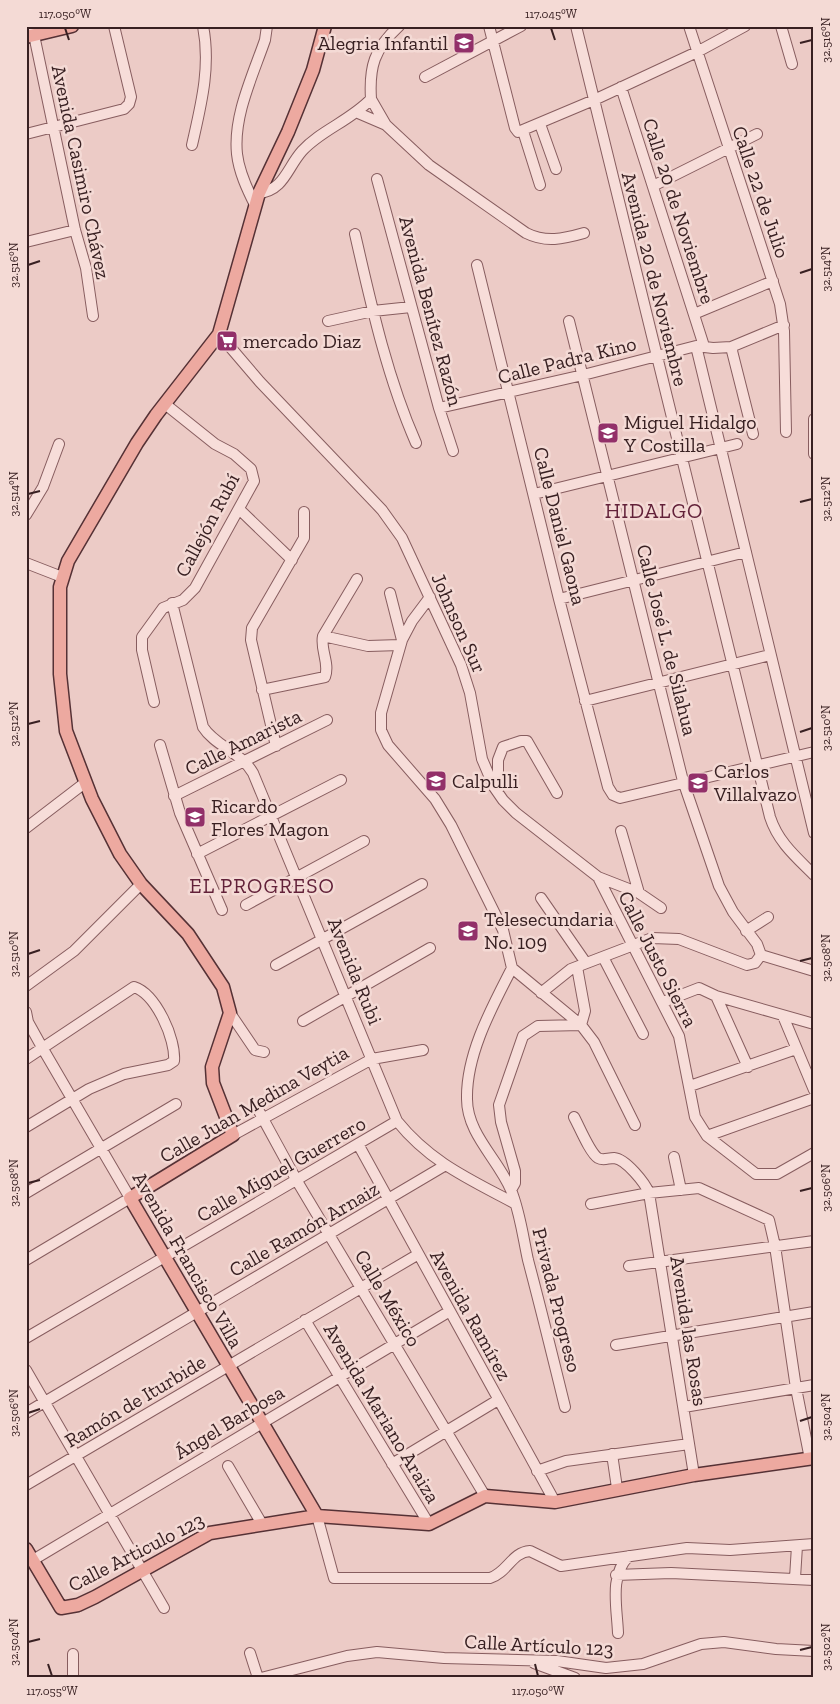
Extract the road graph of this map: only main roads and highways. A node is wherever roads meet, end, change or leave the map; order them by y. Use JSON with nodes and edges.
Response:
{"nodes":[{"id":1,"x":72,"y":26,"type":"edge"},
{"id":2,"x":325,"y":26,"type":"edge"},
{"id":3,"x":32,"y":30,"type":"edge"},
{"id":4,"x":130,"y":1198,"type":"joint"},
{"id":5,"x":812,"y":1458,"type":"edge"},
{"id":6,"x":317,"y":1516,"type":"junction"},
{"id":7,"x":26,"y":1549,"type":"edge"},
{"id":8,"x":30,"y":1562,"type":"edge"}],
"edges":[{"from":1,"to":3,"type":"main road"},
{"from":2,"to":4,"type":"main road","name":"Calle Juan Medina Veytia"},
{"from":4,"to":6,"type":"main road","name":"Avenida Francisco Villa"},
{"from":5,"to":6,"type":"main road","name":"Calle Articulo 123"},
{"from":6,"to":8,"type":"main road","name":"Calle Articulo 123"},
{"from":7,"to":8,"type":"main road"}]}
